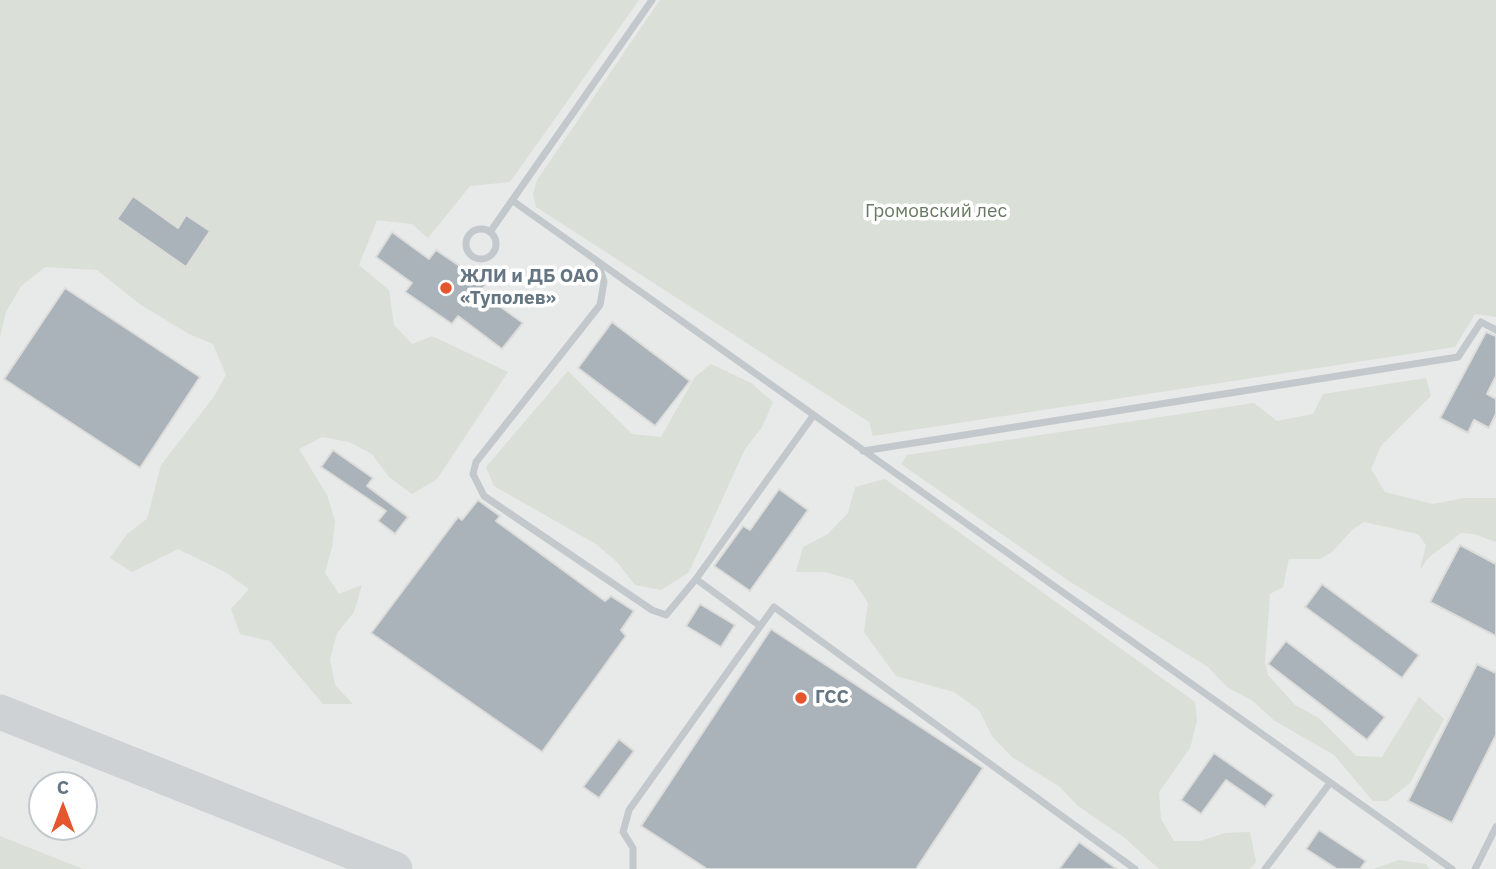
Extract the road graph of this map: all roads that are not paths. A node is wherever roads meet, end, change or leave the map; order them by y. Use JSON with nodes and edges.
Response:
{"nodes":[{"id":1,"x":652,"y":0,"type":"edge"},
{"id":2,"x":513,"y":201,"type":"junction"},
{"id":3,"x":490,"y":232,"type":"junction"},
{"id":4,"x":598,"y":262,"type":"junction"},
{"id":5,"x":1496,"y":330,"type":"edge"},
{"id":6,"x":813,"y":416,"type":"junction"},
{"id":7,"x":862,"y":451,"type":"junction"},
{"id":8,"x":696,"y":579,"type":"junction"},
{"id":9,"x":760,"y":626,"type":"junction"},
{"id":10,"x":1330,"y":783,"type":"junction"},
{"id":11,"x":1496,"y":827,"type":"edge"},
{"id":12,"x":633,"y":869,"type":"edge"},
{"id":13,"x":1135,"y":869,"type":"edge"},
{"id":14,"x":1265,"y":869,"type":"edge"},
{"id":15,"x":1452,"y":869,"type":"edge"},
{"id":16,"x":1475,"y":869,"type":"edge"}],
"edges":[{"from":1,"to":2,"type":"lane"},
{"from":2,"to":3,"type":"lane"},
{"from":2,"to":4,"type":"lane"},
{"from":3,"to":3,"type":"lane"},
{"from":4,"to":6,"type":"lane"},
{"from":4,"to":8,"type":"lane"},
{"from":5,"to":7,"type":"lane"},
{"from":6,"to":7,"type":"lane"},
{"from":6,"to":8,"type":"lane"},
{"from":7,"to":10,"type":"lane"},
{"from":8,"to":9,"type":"lane"},
{"from":9,"to":12,"type":"lane"},
{"from":9,"to":13,"type":"lane"},
{"from":10,"to":14,"type":"lane"},
{"from":10,"to":15,"type":"lane"},
{"from":11,"to":16,"type":"lane"}]}
